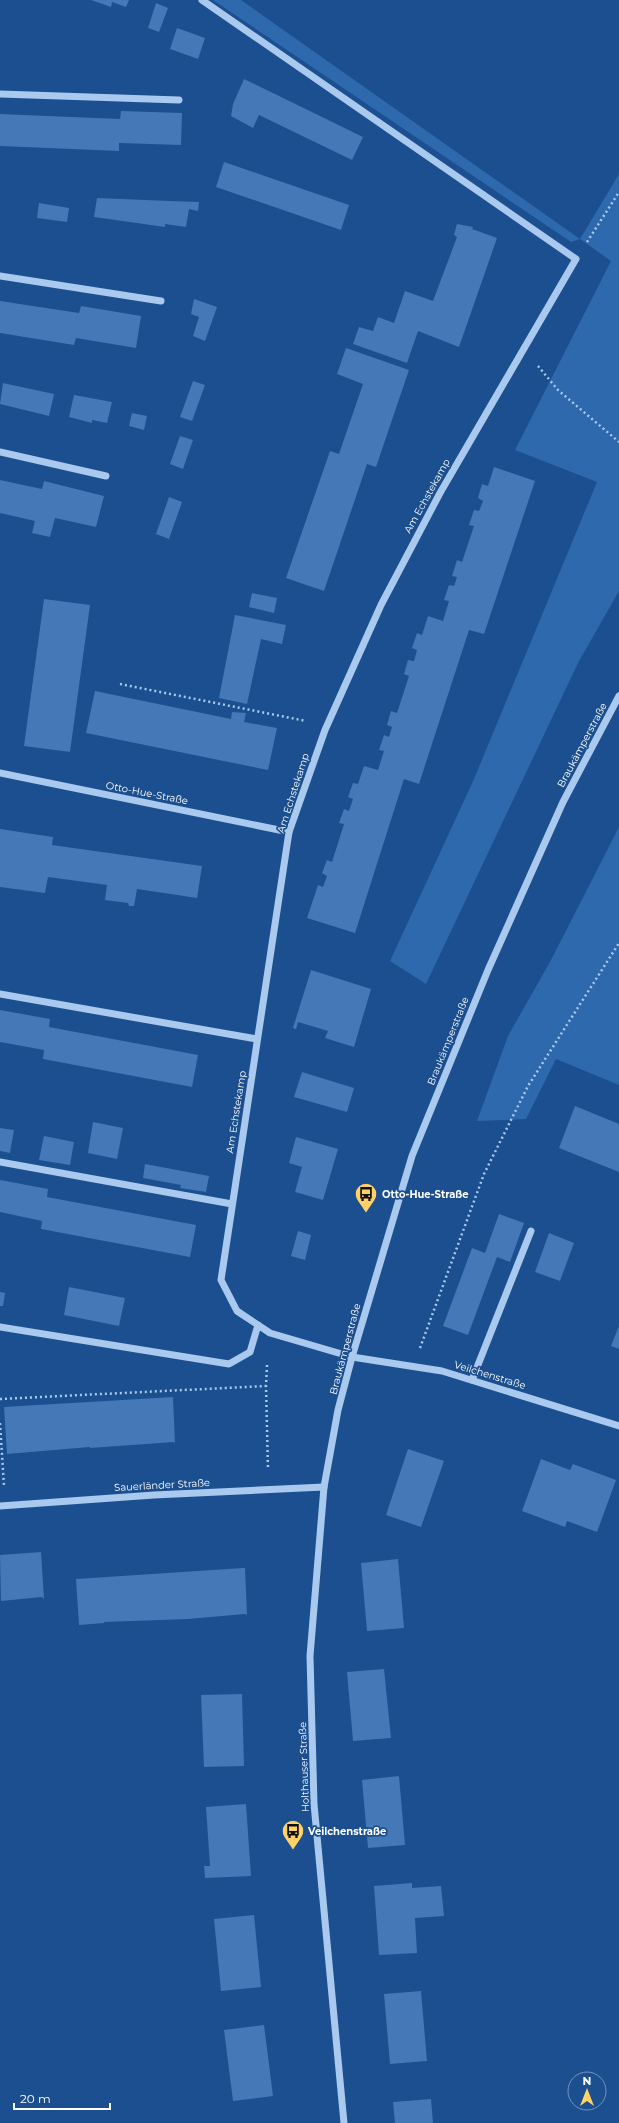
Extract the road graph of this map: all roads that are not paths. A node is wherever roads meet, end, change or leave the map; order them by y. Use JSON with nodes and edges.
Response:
{"nodes":[{"id":1,"x":202,"y":0,"type":"edge"},
{"id":2,"x":0,"y":94,"type":"edge"},
{"id":3,"x":179,"y":100,"type":"dead end"},
{"id":4,"x":0,"y":276,"type":"edge"},
{"id":5,"x":161,"y":300,"type":"dead end"},
{"id":6,"x":0,"y":452,"type":"edge"},
{"id":7,"x":106,"y":476,"type":"dead end"},
{"id":8,"x":619,"y":696,"type":"edge"},
{"id":9,"x":0,"y":773,"type":"edge"},
{"id":10,"x":289,"y":832,"type":"junction"},
{"id":11,"x":0,"y":994,"type":"edge"},
{"id":12,"x":258,"y":1039,"type":"junction"},
{"id":13,"x":0,"y":1162,"type":"edge"},
{"id":14,"x":232,"y":1204,"type":"junction"},
{"id":15,"x":532,"y":1231,"type":"dead end"},
{"id":16,"x":258,"y":1325,"type":"junction"},
{"id":17,"x":0,"y":1327,"type":"edge"},
{"id":18,"x":352,"y":1357,"type":"junction"},
{"id":19,"x":472,"y":1380,"type":"junction"},
{"id":20,"x":338,"y":1410,"type":"joint"},
{"id":21,"x":619,"y":1426,"type":"edge"},
{"id":22,"x":324,"y":1487,"type":"junction"},
{"id":23,"x":3,"y":1506,"type":"edge"},
{"id":24,"x":344,"y":2123,"type":"edge"}],
"edges":[{"from":1,"to":10,"type":"street","name":"Am Echstekamp"},
{"from":2,"to":3,"type":"street"},
{"from":4,"to":5,"type":"street"},
{"from":6,"to":7,"type":"street"},
{"from":8,"to":18,"type":"street","name":"Braukämperstraße"},
{"from":9,"to":10,"type":"street","name":"Otto-Hue-Straße"},
{"from":10,"to":12,"type":"street","name":"Am Echstekamp"},
{"from":11,"to":12,"type":"street"},
{"from":12,"to":14,"type":"street","name":"Am Echstekamp"},
{"from":13,"to":14,"type":"street"},
{"from":14,"to":16,"type":"street","name":"Am Echstekamp"},
{"from":15,"to":19,"type":"street"},
{"from":16,"to":17,"type":"street"},
{"from":16,"to":18,"type":"street","name":"Am Echstekamp"},
{"from":18,"to":19,"type":"street","name":"Veilchenstraße"},
{"from":18,"to":20,"type":"street","name":"Braukämperstraße"},
{"from":19,"to":21,"type":"street","name":"Veilchenstraße"},
{"from":20,"to":22,"type":"street","name":"Holthauser Straße"},
{"from":22,"to":23,"type":"street","name":"Sauerländer Straße"},
{"from":22,"to":24,"type":"street","name":"Holthauser Straße"}]}
